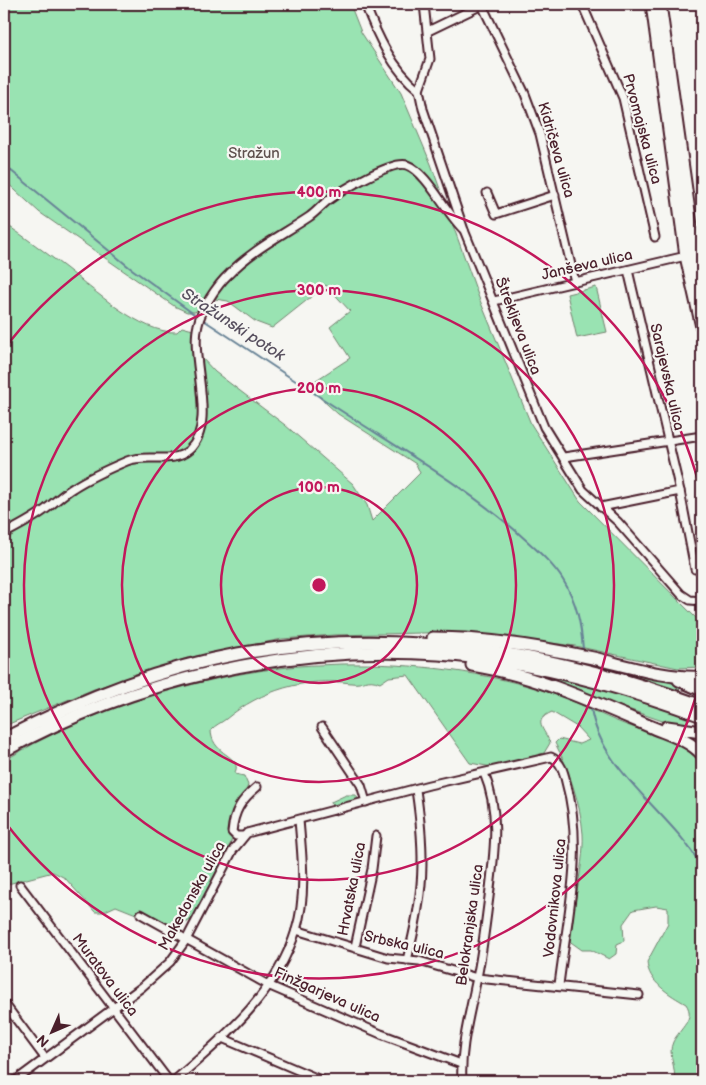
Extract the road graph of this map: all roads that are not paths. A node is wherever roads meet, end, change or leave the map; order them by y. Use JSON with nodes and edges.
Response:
{"nodes":[{"id":1,"x":365,"y":4,"type":"edge"},
{"id":2,"x":424,"y":4,"type":"edge"},
{"id":3,"x":483,"y":4,"type":"edge"},
{"id":4,"x":582,"y":4,"type":"edge"},
{"id":5,"x":652,"y":4,"type":"edge"},
{"id":6,"x":660,"y":4,"type":"edge"},
{"id":7,"x":428,"y":31,"type":"junction"},
{"id":8,"x":419,"y":90,"type":"junction"},
{"id":9,"x":487,"y":193,"type":"dead end"},
{"id":10,"x":555,"y":195,"type":"junction"},
{"id":11,"x":464,"y":230,"type":"junction"},
{"id":12,"x":656,"y":237,"type":"dead end"},
{"id":13,"x":690,"y":255,"type":"junction"},
{"id":14,"x":628,"y":270,"type":"junction"},
{"id":15,"x":575,"y":282,"type":"junction"},
{"id":16,"x":702,"y":286,"type":"edge"},
{"id":17,"x":494,"y":301,"type":"junction"},
{"id":18,"x":702,"y":327,"type":"edge"},
{"id":19,"x":702,"y":436,"type":"edge"},
{"id":20,"x":668,"y":442,"type":"junction"},
{"id":21,"x":564,"y":457,"type":"junction"},
{"id":22,"x":680,"y":491,"type":"junction"},
{"id":23,"x":601,"y":507,"type":"junction"},
{"id":24,"x":4,"y":534,"type":"edge"},
{"id":25,"x":695,"y":569,"type":"dead end"},
{"id":26,"x":702,"y":601,"type":"edge"},
{"id":27,"x":391,"y":648,"type":"junction"},
{"id":28,"x":666,"y":675,"type":"junction"},
{"id":29,"x":702,"y":677,"type":"edge"},
{"id":30,"x":702,"y":690,"type":"edge"},
{"id":31,"x":702,"y":706,"type":"edge"},
{"id":32,"x":702,"y":716,"type":"edge"},
{"id":33,"x":634,"y":718,"type":"junction"},
{"id":34,"x":322,"y":727,"type":"dead end"},
{"id":35,"x":702,"y":732,"type":"edge"},
{"id":36,"x":4,"y":739,"type":"edge"},
{"id":37,"x":4,"y":751,"type":"edge"},
{"id":38,"x":702,"y":754,"type":"edge"},
{"id":39,"x":554,"y":757,"type":"joint"},
{"id":40,"x":484,"y":773,"type":"junction"},
{"id":41,"x":258,"y":787,"type":"dead end"},
{"id":42,"x":416,"y":790,"type":"junction"},
{"id":43,"x":366,"y":802,"type":"junction"},
{"id":44,"x":299,"y":820,"type":"junction"},
{"id":45,"x":243,"y":836,"type":"junction"},
{"id":46,"x":376,"y":836,"type":"dead end"},
{"id":47,"x":20,"y":885,"type":"dead end"},
{"id":48,"x":141,"y":914,"type":"dead end"},
{"id":49,"x":296,"y":930,"type":"junction"},
{"id":50,"x":186,"y":940,"type":"junction"},
{"id":51,"x":355,"y":947,"type":"junction"},
{"id":52,"x":407,"y":960,"type":"junction"},
{"id":53,"x":478,"y":978,"type":"junction"},
{"id":54,"x":559,"y":985,"type":"junction"},
{"id":55,"x":270,"y":986,"type":"junction"},
{"id":56,"x":639,"y":995,"type":"dead end"},
{"id":57,"x":4,"y":1003,"type":"edge"},
{"id":58,"x":114,"y":1008,"type":"junction"},
{"id":59,"x":222,"y":1038,"type":"junction"},
{"id":60,"x":45,"y":1058,"type":"junction"},
{"id":61,"x":461,"y":1064,"type":"junction"},
{"id":62,"x":15,"y":1081,"type":"edge"},
{"id":63,"x":169,"y":1081,"type":"edge"},
{"id":64,"x":174,"y":1081,"type":"edge"},
{"id":65,"x":323,"y":1081,"type":"edge"},
{"id":66,"x":462,"y":1081,"type":"edge"}],
"edges":[{"from":1,"to":8,"type":"street"},
{"from":2,"to":7,"type":"street"},
{"from":3,"to":7,"type":"street"},
{"from":3,"to":10,"type":"street","name":"Kidričeva ulica"},
{"from":4,"to":12,"type":"street","name":"Prvomajska ulica"},
{"from":5,"to":13,"type":"main road"},
{"from":6,"to":13,"type":"main road"},
{"from":7,"to":8,"type":"street"},
{"from":8,"to":11,"type":"street","name":"Štrekljeva ulica"},
{"from":9,"to":10,"type":"street"},
{"from":10,"to":15,"type":"street","name":"Kidričeva ulica"},
{"from":11,"to":17,"type":"street","name":"Štrekljeva ulica"},
{"from":11,"to":24,"type":"street"},
{"from":13,"to":14,"type":"street","name":"Janševa ulica"},
{"from":13,"to":16,"type":"main road"},
{"from":13,"to":18,"type":"main road"},
{"from":14,"to":15,"type":"street","name":"Janševa ulica"},
{"from":14,"to":20,"type":"street","name":"Sarajevska ulica"},
{"from":15,"to":17,"type":"street","name":"Janševa ulica"},
{"from":17,"to":21,"type":"street","name":"Štrekljeva ulica"},
{"from":19,"to":20,"type":"street"},
{"from":20,"to":21,"type":"street"},
{"from":20,"to":22,"type":"street","name":"Sarajevska ulica"},
{"from":21,"to":23,"type":"street","name":"Štrekljeva ulica"},
{"from":22,"to":23,"type":"street"},
{"from":22,"to":25,"type":"street","name":"Sarajevska ulica"},
{"from":23,"to":26,"type":"street","name":"Štrekljeva ulica"},
{"from":27,"to":28,"type":"main road"},
{"from":27,"to":31,"type":"main road"},
{"from":27,"to":32,"type":"main road"},
{"from":27,"to":33,"type":"main road"},
{"from":27,"to":36,"type":"main road"},
{"from":27,"to":37,"type":"main road"},
{"from":28,"to":29,"type":"main road"},
{"from":28,"to":30,"type":"main road"},
{"from":33,"to":35,"type":"main road"},
{"from":33,"to":38,"type":"main road"},
{"from":34,"to":43,"type":"street"},
{"from":39,"to":40,"type":"street","name":"Makedonska ulica"},
{"from":39,"to":54,"type":"street","name":"Vodovnikova ulica"},
{"from":40,"to":42,"type":"street","name":"Makedonska ulica"},
{"from":40,"to":53,"type":"street","name":"Belokranjska ulica"},
{"from":41,"to":45,"type":"street"},
{"from":42,"to":43,"type":"street","name":"Makedonska ulica"},
{"from":42,"to":52,"type":"street"},
{"from":43,"to":44,"type":"street","name":"Makedonska ulica"},
{"from":44,"to":45,"type":"street","name":"Makedonska ulica"},
{"from":44,"to":49,"type":"street"},
{"from":45,"to":50,"type":"street","name":"Makedonska ulica"},
{"from":46,"to":51,"type":"street","name":"Hrvatska ulica"},
{"from":47,"to":58,"type":"street","name":"Muratova ulica"},
{"from":48,"to":50,"type":"street","name":"Finžgarjeva ulica"},
{"from":49,"to":51,"type":"street","name":"Srbska ulica"},
{"from":49,"to":55,"type":"street"},
{"from":50,"to":55,"type":"street","name":"Finžgarjeva ulica"},
{"from":50,"to":58,"type":"street","name":"Makedonska ulica"},
{"from":51,"to":52,"type":"street","name":"Srbska ulica"},
{"from":52,"to":53,"type":"street","name":"Srbska ulica"},
{"from":53,"to":54,"type":"street","name":"Srbska ulica"},
{"from":53,"to":61,"type":"street","name":"Belokranjska ulica"},
{"from":54,"to":56,"type":"street","name":"Srbska ulica"},
{"from":55,"to":59,"type":"street"},
{"from":55,"to":61,"type":"street","name":"Finžgarjeva ulica"},
{"from":57,"to":60,"type":"street"},
{"from":58,"to":60,"type":"street","name":"Makedonska ulica"},
{"from":58,"to":63,"type":"street","name":"Muratova ulica"},
{"from":59,"to":64,"type":"street"},
{"from":59,"to":65,"type":"street"},
{"from":60,"to":62,"type":"street","name":"Makedonska ulica"},
{"from":61,"to":66,"type":"street","name":"Belokranjska ulica"}]}
